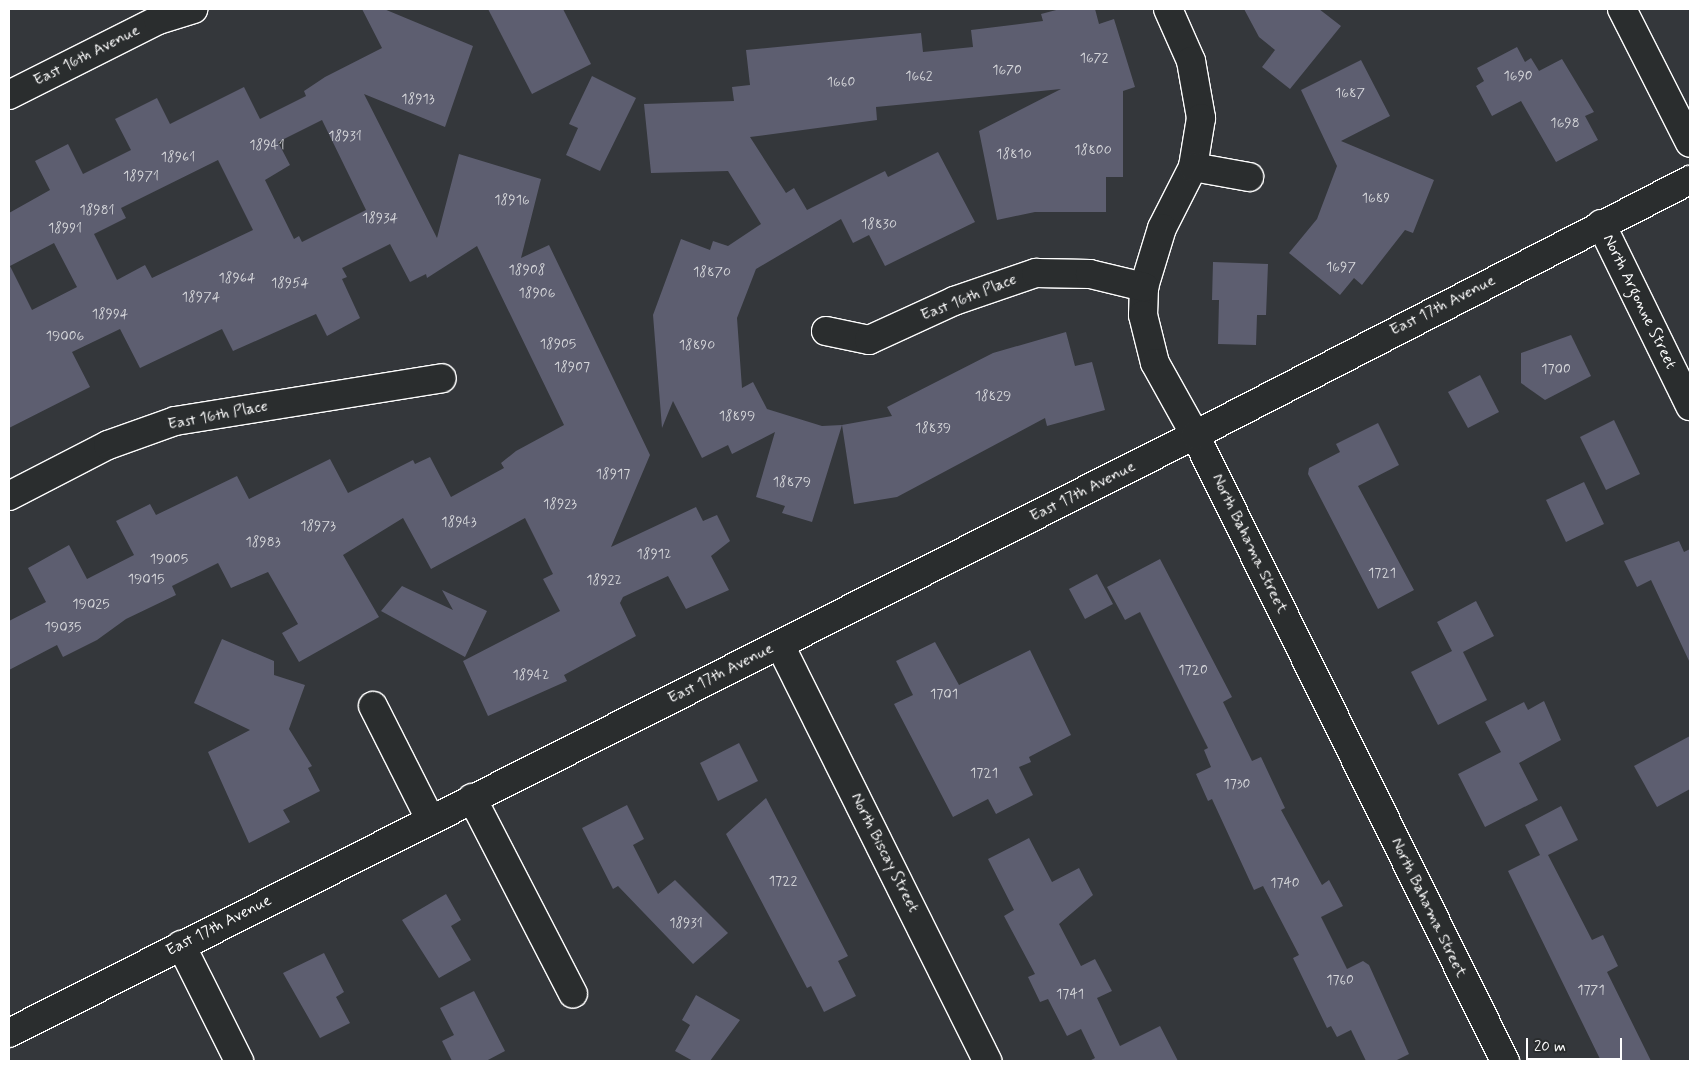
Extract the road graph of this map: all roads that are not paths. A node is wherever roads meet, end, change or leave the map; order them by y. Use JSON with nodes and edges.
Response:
{"nodes":[{"id":1,"x":193,"y":9,"type":"edge"},
{"id":2,"x":1168,"y":9,"type":"edge"},
{"id":3,"x":1622,"y":9,"type":"edge"},
{"id":4,"x":9,"y":95,"type":"edge"},
{"id":5,"x":1690,"y":143,"type":"edge"},
{"id":6,"x":1192,"y":167,"type":"junction"},
{"id":7,"x":1249,"y":177,"type":"dead end"},
{"id":8,"x":1690,"y":180,"type":"edge"},
{"id":9,"x":1601,"y":224,"type":"junction"},
{"id":10,"x":1144,"y":287,"type":"junction"},
{"id":11,"x":826,"y":331,"type":"dead end"},
{"id":12,"x":442,"y":378,"type":"dead end"},
{"id":13,"x":1690,"y":406,"type":"edge"},
{"id":14,"x":1195,"y":435,"type":"junction"},
{"id":15,"x":9,"y":496,"type":"edge"},
{"id":16,"x":780,"y":645,"type":"junction"},
{"id":17,"x":373,"y":706,"type":"dead end"},
{"id":18,"x":472,"y":798,"type":"junction"},
{"id":19,"x":430,"y":820,"type":"junction"},
{"id":20,"x":181,"y":945,"type":"junction"},
{"id":21,"x":574,"y":994,"type":"dead end"},
{"id":22,"x":9,"y":1032,"type":"edge"},
{"id":23,"x":239,"y":1061,"type":"edge"},
{"id":24,"x":987,"y":1061,"type":"edge"},
{"id":25,"x":1505,"y":1061,"type":"edge"}],
"edges":[{"from":1,"to":4,"type":"street","name":"East 16th Avenue"},
{"from":2,"to":6,"type":"street","name":"North Bahama Street"},
{"from":3,"to":5,"type":"street"},
{"from":6,"to":7,"type":"street"},
{"from":6,"to":10,"type":"street","name":"North Bahama Street"},
{"from":8,"to":9,"type":"street","name":"East 17th Avenue"},
{"from":9,"to":13,"type":"street","name":"North Argonne Street"},
{"from":9,"to":14,"type":"street","name":"East 17th Avenue"},
{"from":10,"to":11,"type":"street","name":"East 16th Place"},
{"from":10,"to":14,"type":"street","name":"North Bahama Street"},
{"from":12,"to":15,"type":"street","name":"East 16th Place"},
{"from":14,"to":16,"type":"street","name":"East 17th Avenue"},
{"from":14,"to":25,"type":"street","name":"North Bahama Street"},
{"from":16,"to":18,"type":"street","name":"East 17th Avenue"},
{"from":16,"to":24,"type":"street","name":"North Biscay Street"},
{"from":17,"to":19,"type":"street"},
{"from":18,"to":19,"type":"street","name":"East 17th Avenue"},
{"from":18,"to":21,"type":"street"},
{"from":19,"to":20,"type":"street","name":"East 17th Avenue"},
{"from":20,"to":22,"type":"street","name":"East 17th Avenue"},
{"from":20,"to":23,"type":"street"}]}
